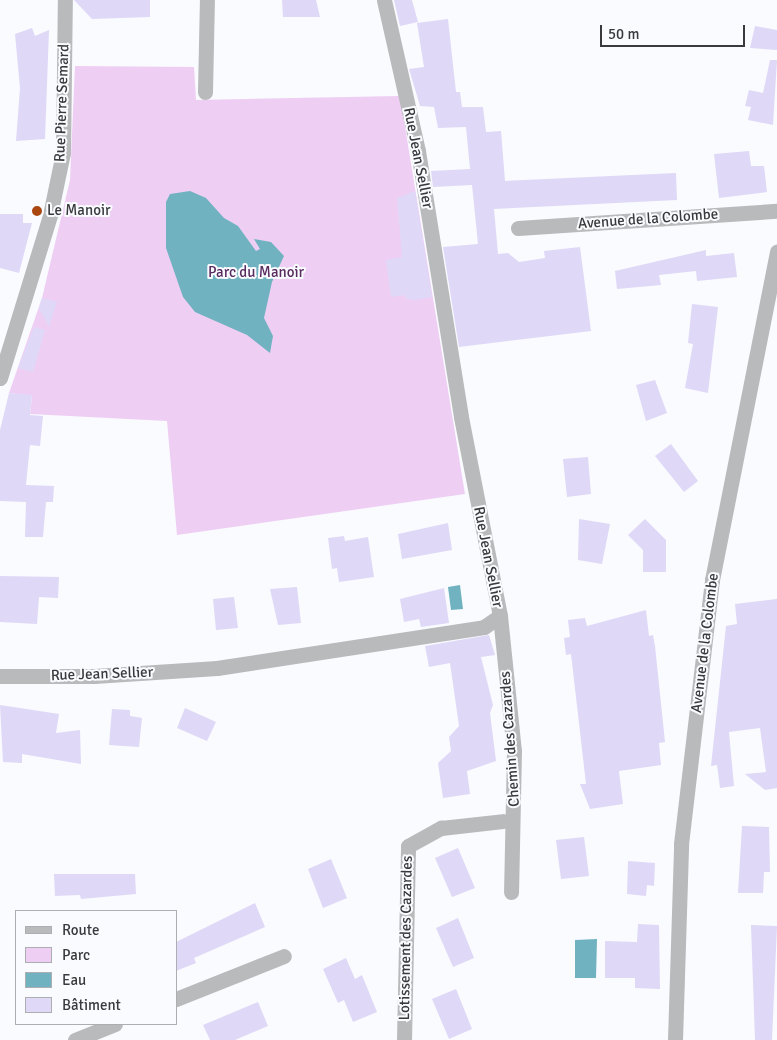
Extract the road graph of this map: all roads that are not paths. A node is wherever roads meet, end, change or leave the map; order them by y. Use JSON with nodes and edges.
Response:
{"nodes":[{"id":1,"x":65,"y":0,"type":"edge"},
{"id":2,"x":206,"y":0,"type":"edge"},
{"id":3,"x":384,"y":0,"type":"edge"},
{"id":4,"x":205,"y":92,"type":"dead end"},
{"id":5,"x":777,"y":212,"type":"edge"},
{"id":6,"x":518,"y":228,"type":"dead end"},
{"id":7,"x":777,"y":251,"type":"edge"},
{"id":8,"x":0,"y":378,"type":"edge"},
{"id":9,"x":500,"y":616,"type":"junction"},
{"id":10,"x":0,"y":676,"type":"edge"},
{"id":11,"x":503,"y":821,"type":"dead end"},
{"id":12,"x":511,"y":892,"type":"dead end"},
{"id":13,"x":284,"y":956,"type":"dead end"},
{"id":14,"x":178,"y":998,"type":"edge"},
{"id":15,"x":112,"y":1025,"type":"edge"},
{"id":16,"x":75,"y":1040,"type":"edge"},
{"id":17,"x":404,"y":1040,"type":"edge"},
{"id":18,"x":675,"y":1040,"type":"edge"}],
"edges":[{"from":1,"to":8,"type":"street","name":"Rue Pierre Semard"},
{"from":2,"to":4,"type":"street"},
{"from":3,"to":9,"type":"street","name":"Rue Jean Sellier"},
{"from":5,"to":6,"type":"street","name":"Avenue de la Colombe"},
{"from":7,"to":18,"type":"street","name":"Avenue de la Colombe"},
{"from":9,"to":10,"type":"street","name":"Rue Jean Sellier"},
{"from":9,"to":12,"type":"street","name":"Chemin des Cazardes"},
{"from":11,"to":17,"type":"street","name":"Lotissement des Cazardes"},
{"from":13,"to":14,"type":"street"},
{"from":15,"to":16,"type":"street"}]}
